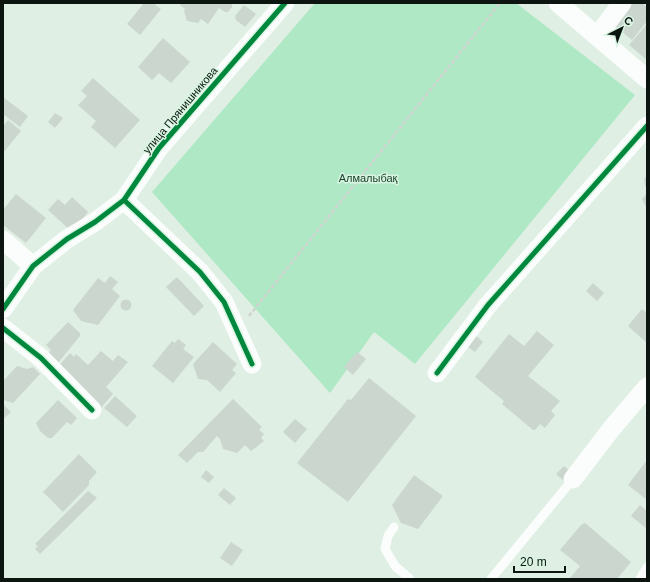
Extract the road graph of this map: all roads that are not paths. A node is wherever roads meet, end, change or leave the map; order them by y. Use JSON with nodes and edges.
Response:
{"nodes":[{"id":1,"x":285,"y":3,"type":"edge"},
{"id":2,"x":558,"y":3,"type":"edge"},
{"id":3,"x":622,"y":3,"type":"edge"},
{"id":4,"x":597,"y":36,"type":"junction"},
{"id":5,"x":647,"y":79,"type":"edge"},
{"id":6,"x":647,"y":126,"type":"edge"},
{"id":7,"x":124,"y":200,"type":"junction"},
{"id":8,"x":3,"y":240,"type":"edge"},
{"id":9,"x":33,"y":266,"type":"junction"},
{"id":10,"x":3,"y":308,"type":"edge"},
{"id":11,"x":3,"y":328,"type":"edge"},
{"id":12,"x":252,"y":364,"type":"dead end"},
{"id":13,"x":437,"y":373,"type":"dead end"},
{"id":14,"x":647,"y":387,"type":"edge"},
{"id":15,"x":92,"y":410,"type":"dead end"},
{"id":16,"x":574,"y":479,"type":"joint"},
{"id":17,"x":394,"y":527,"type":"dead end"},
{"id":18,"x":647,"y":567,"type":"edge"},
{"id":19,"x":410,"y":579,"type":"edge"},
{"id":20,"x":491,"y":579,"type":"edge"},
{"id":21,"x":640,"y":579,"type":"edge"}],
"edges":[{"from":1,"to":7,"type":"street","name":"улица Прянишникова"},
{"from":2,"to":4,"type":"street"},
{"from":3,"to":4,"type":"street"},
{"from":4,"to":5,"type":"street"},
{"from":6,"to":13,"type":"street"},
{"from":7,"to":9,"type":"street","name":"улица Прянишникова"},
{"from":7,"to":12,"type":"street"},
{"from":8,"to":9,"type":"street"},
{"from":9,"to":10,"type":"street","name":"улица Прянишникова"},
{"from":11,"to":15,"type":"street"},
{"from":14,"to":16,"type":"street"},
{"from":16,"to":20,"type":"lane"},
{"from":17,"to":19,"type":"lane"},
{"from":18,"to":21,"type":"lane"}]}
